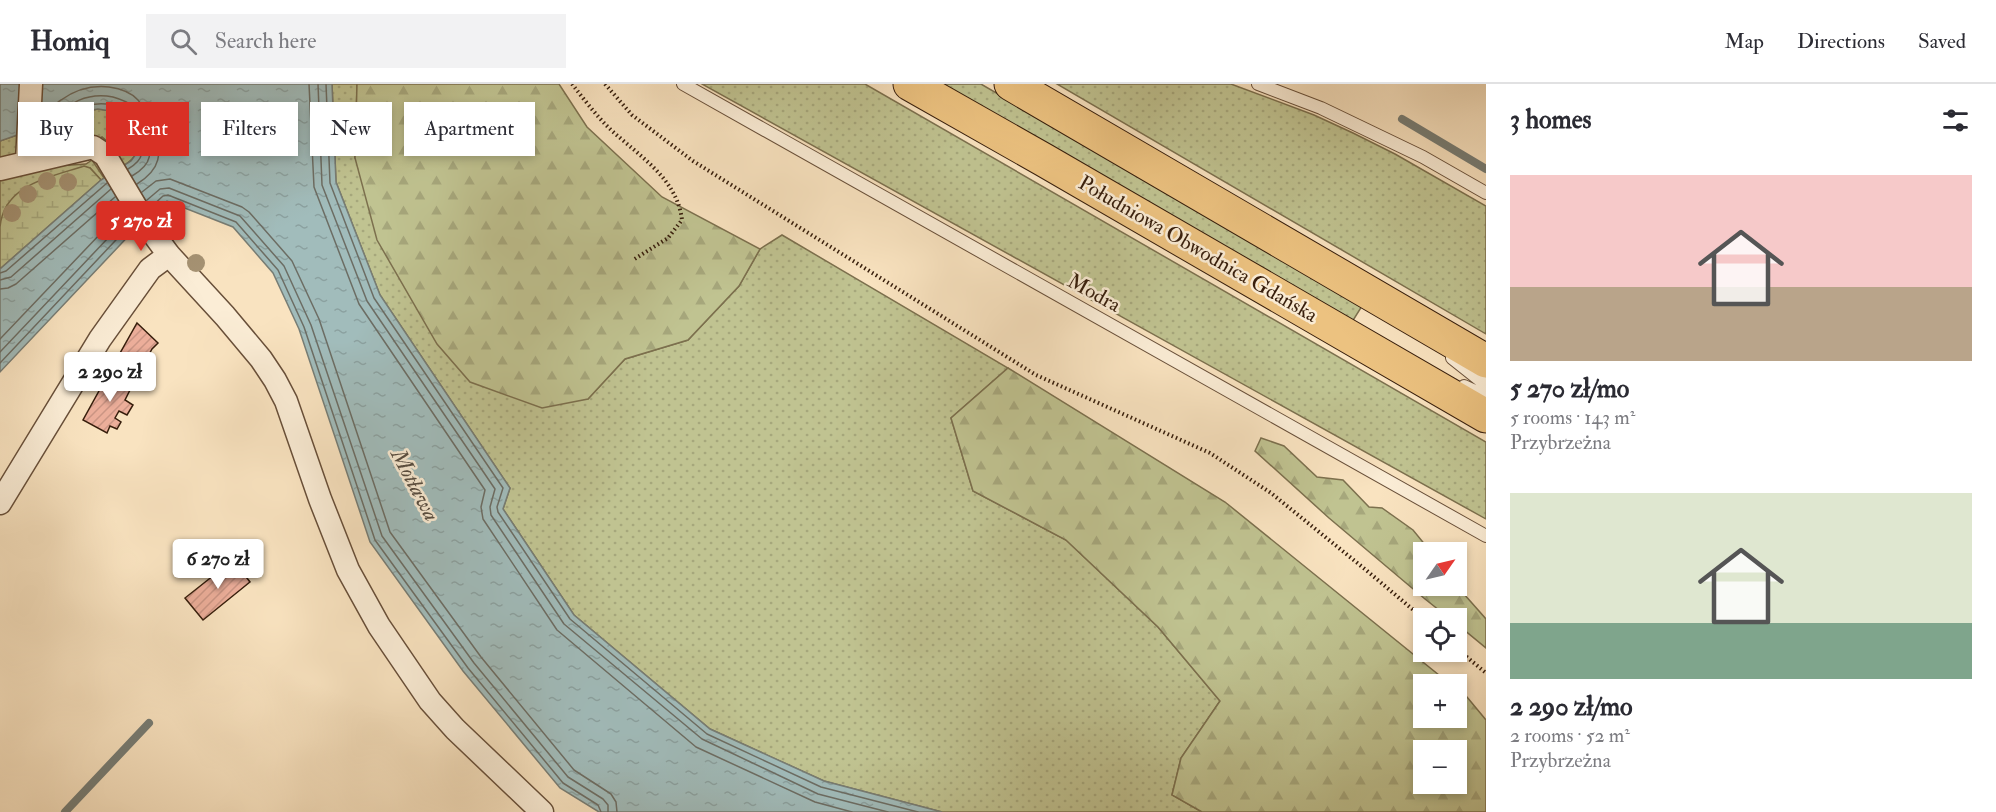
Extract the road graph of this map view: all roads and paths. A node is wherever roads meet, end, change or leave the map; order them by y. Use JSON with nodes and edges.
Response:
{"nodes":[{"id":1,"x":31,"y":84,"type":"edge"},
{"id":2,"x":572,"y":84,"type":"edge"},
{"id":3,"x":605,"y":84,"type":"edge"},
{"id":4,"x":683,"y":84,"type":"edge"},
{"id":5,"x":910,"y":84,"type":"edge"},
{"id":6,"x":1011,"y":84,"type":"edge"},
{"id":7,"x":1258,"y":84,"type":"edge"},
{"id":8,"x":27,"y":162,"type":"junction"},
{"id":9,"x":0,"y":169,"type":"edge"},
{"id":10,"x":1486,"y":193,"type":"edge"},
{"id":11,"x":170,"y":255,"type":"junction"},
{"id":12,"x":633,"y":260,"type":"dead end"},
{"id":13,"x":1370,"y":293,"type":"junction"},
{"id":14,"x":1345,"y":334,"type":"junction"},
{"id":15,"x":1486,"y":361,"type":"edge"},
{"id":16,"x":1486,"y":385,"type":"edge"},
{"id":17,"x":1486,"y":396,"type":"edge"},
{"id":18,"x":1486,"y":416,"type":"edge"},
{"id":19,"x":0,"y":503,"type":"edge"},
{"id":20,"x":1486,"y":536,"type":"edge"},
{"id":21,"x":1413,"y":610,"type":"edge"},
{"id":22,"x":1467,"y":657,"type":"edge"},
{"id":23,"x":1486,"y":673,"type":"edge"},
{"id":24,"x":542,"y":812,"type":"edge"}],
"edges":[{"from":1,"to":8,"type":"street"},
{"from":2,"to":12,"type":"path"},
{"from":3,"to":21,"type":"path"},
{"from":4,"to":20,"type":"lane","name":"Modra"},
{"from":5,"to":14,"type":"highway","name":"Południowa Obwodnica Gdańska"},
{"from":6,"to":13,"type":"highway"},
{"from":7,"to":10,"type":"lane"},
{"from":8,"to":9,"type":"street"},
{"from":8,"to":11,"type":"street"},
{"from":11,"to":19,"type":"street"},
{"from":11,"to":24,"type":"street"},
{"from":13,"to":15,"type":"highway"},
{"from":13,"to":16,"type":"lane"},
{"from":14,"to":17,"type":"lane"},
{"from":14,"to":18,"type":"highway","name":"Południowa Obwodnica Gdańska"},
{"from":22,"to":23,"type":"path"}]}
